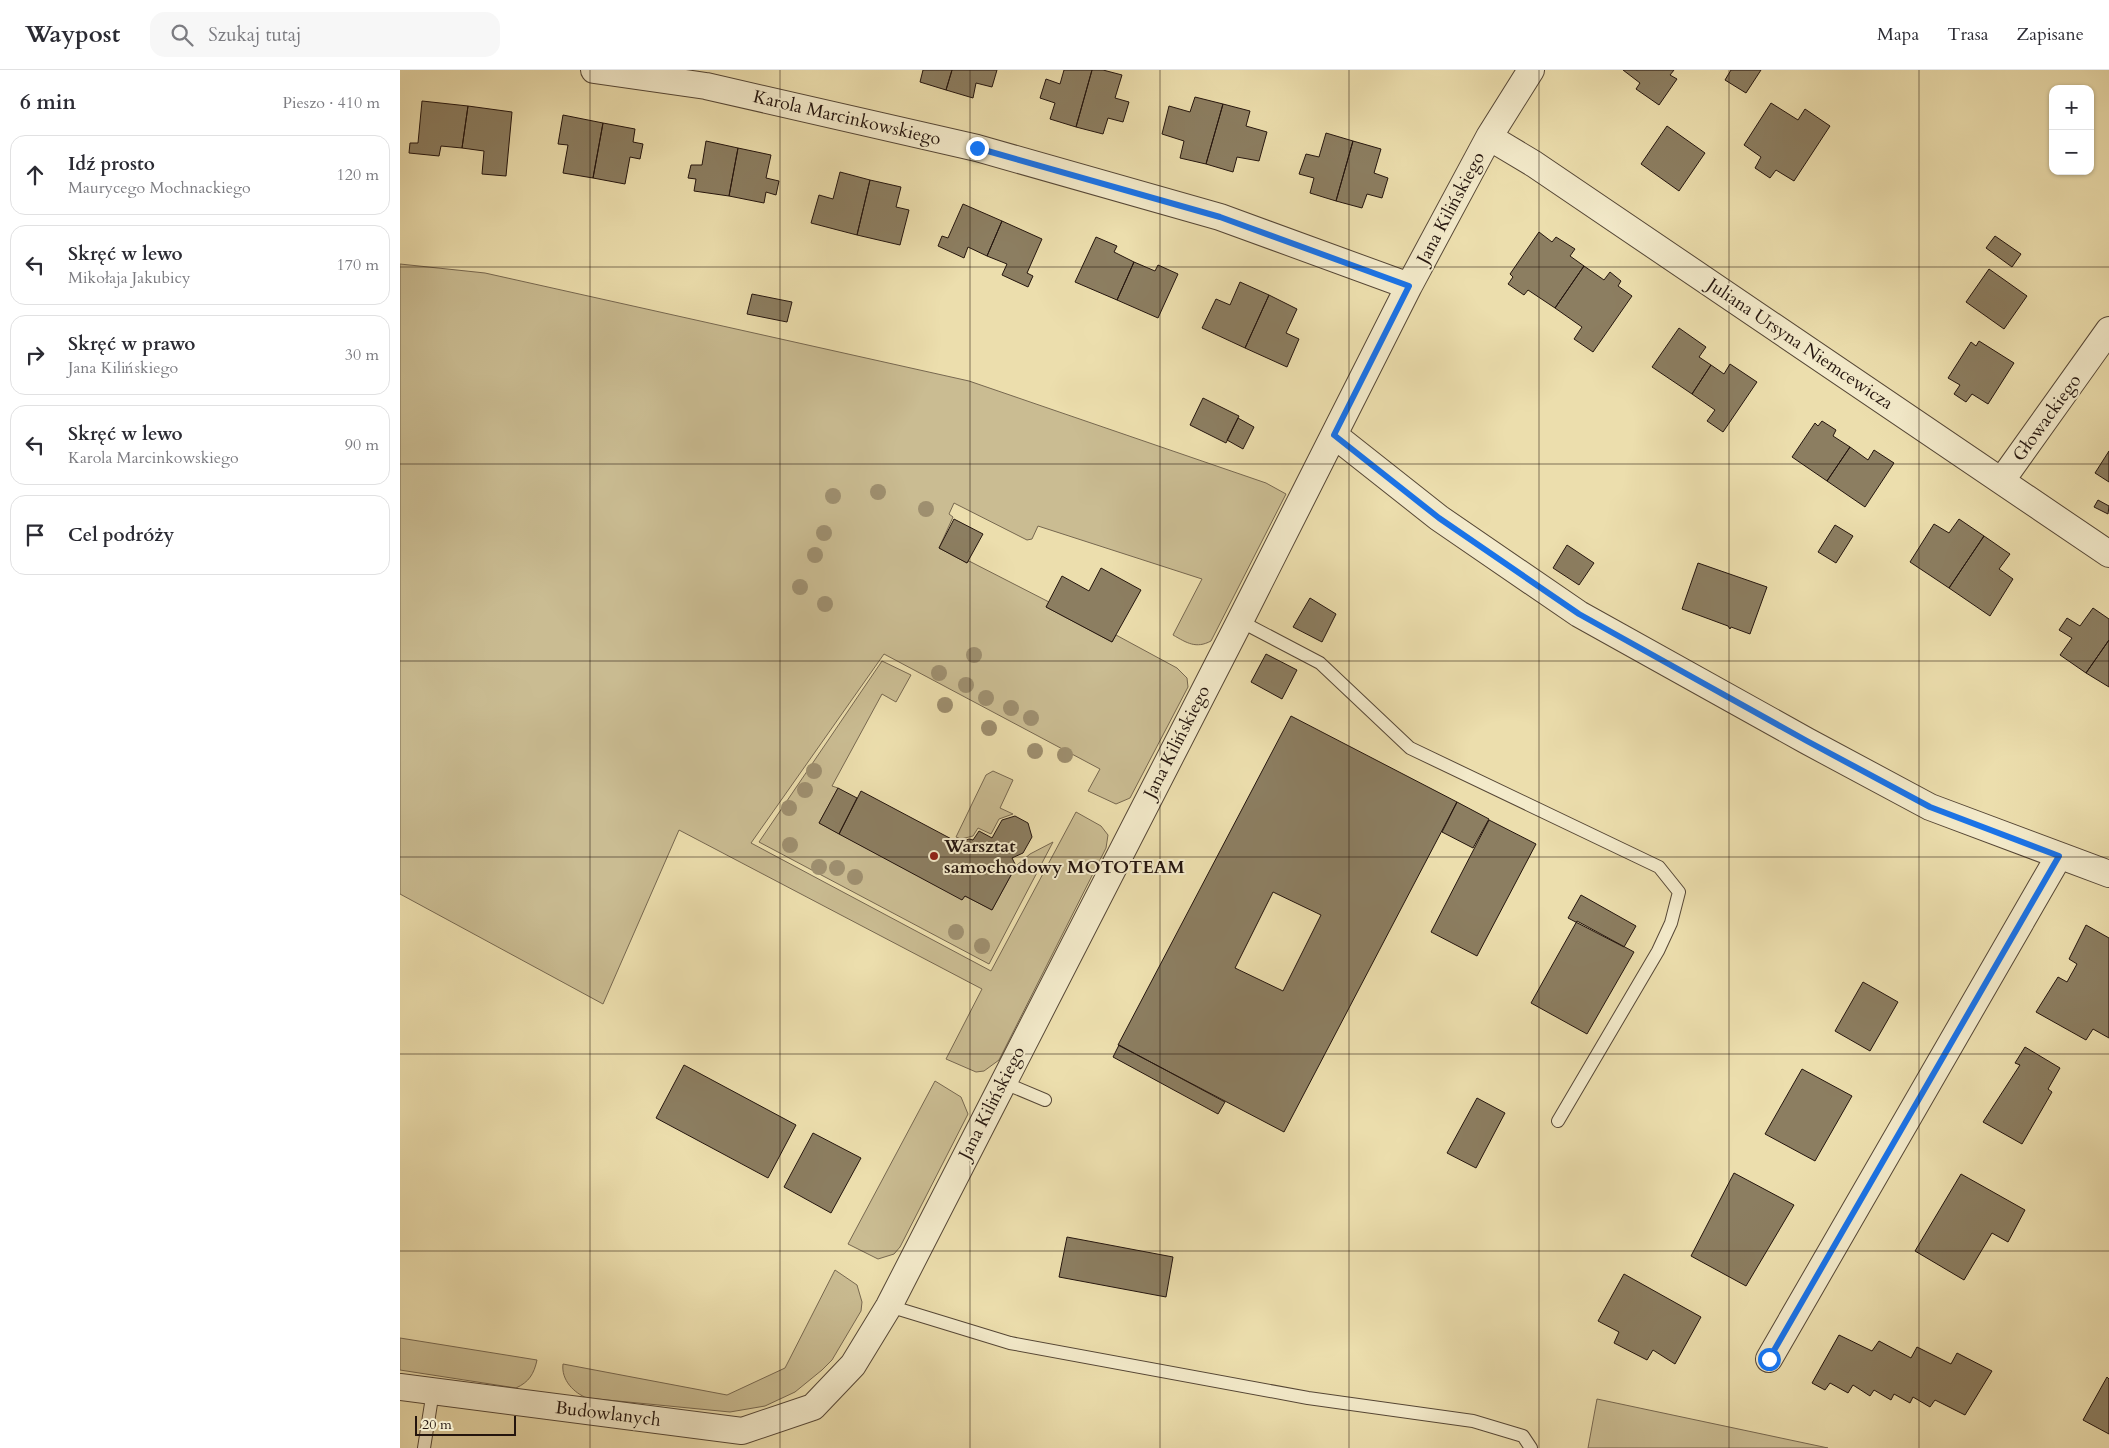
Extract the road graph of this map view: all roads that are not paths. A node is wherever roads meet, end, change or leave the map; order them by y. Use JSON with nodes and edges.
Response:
{"nodes":[{"id":1,"x":594,"y":70,"type":"edge"},
{"id":2,"x":1531,"y":70,"type":"edge"},
{"id":3,"x":1489,"y":137,"type":"junction"},
{"id":4,"x":1409,"y":286,"type":"junction"},
{"id":5,"x":2109,"y":330,"type":"edge"},
{"id":6,"x":1334,"y":435,"type":"junction"},
{"id":7,"x":2002,"y":480,"type":"junction"},
{"id":8,"x":2109,"y":554,"type":"edge"},
{"id":9,"x":1240,"y":621,"type":"junction"},
{"id":10,"x":2059,"y":856,"type":"junction"},
{"id":11,"x":2109,"y":874,"type":"edge"},
{"id":12,"x":1002,"y":1082,"type":"junction"},
{"id":13,"x":1045,"y":1100,"type":"dead end"},
{"id":14,"x":1558,"y":1121,"type":"dead end"},
{"id":15,"x":889,"y":1306,"type":"junction"},
{"id":16,"x":1769,"y":1359,"type":"dead end"},
{"id":17,"x":400,"y":1387,"type":"edge"},
{"id":18,"x":433,"y":1391,"type":"junction"},
{"id":19,"x":813,"y":1407,"type":"joint"},
{"id":20,"x":772,"y":1421,"type":"junction"},
{"id":21,"x":424,"y":1448,"type":"edge"},
{"id":22,"x":759,"y":1448,"type":"edge"},
{"id":23,"x":1531,"y":1448,"type":"edge"}],
"edges":[{"from":1,"to":4,"type":"street","name":"Karola Marcinkowskiego"},
{"from":2,"to":3,"type":"street","name":"Jana Kilińskiego"},
{"from":3,"to":4,"type":"street","name":"Jana Kilińskiego"},
{"from":3,"to":7,"type":"street","name":"Juliana Ursyna Niemcewicza"},
{"from":4,"to":6,"type":"street","name":"Jana Kilińskiego"},
{"from":5,"to":7,"type":"street","name":"Głowackiego"},
{"from":6,"to":9,"type":"street","name":"Jana Kilińskiego"},
{"from":6,"to":10,"type":"street"},
{"from":7,"to":8,"type":"street","name":"Juliana Ursyna Niemcewicza"},
{"from":9,"to":12,"type":"street","name":"Jana Kilińskiego"},
{"from":9,"to":14,"type":"lane"},
{"from":10,"to":11,"type":"street"},
{"from":10,"to":16,"type":"street"},
{"from":12,"to":13,"type":"lane"},
{"from":12,"to":15,"type":"street","name":"Jana Kilińskiego"},
{"from":15,"to":19,"type":"street","name":"Jana Kilińskiego"},
{"from":15,"to":23,"type":"lane"},
{"from":17,"to":18,"type":"street","name":"Budowlanych"},
{"from":18,"to":20,"type":"street","name":"Budowlanych"},
{"from":18,"to":21,"type":"lane"},
{"from":19,"to":20,"type":"street","name":"Budowlanych"},
{"from":20,"to":22,"type":"street"}]}
